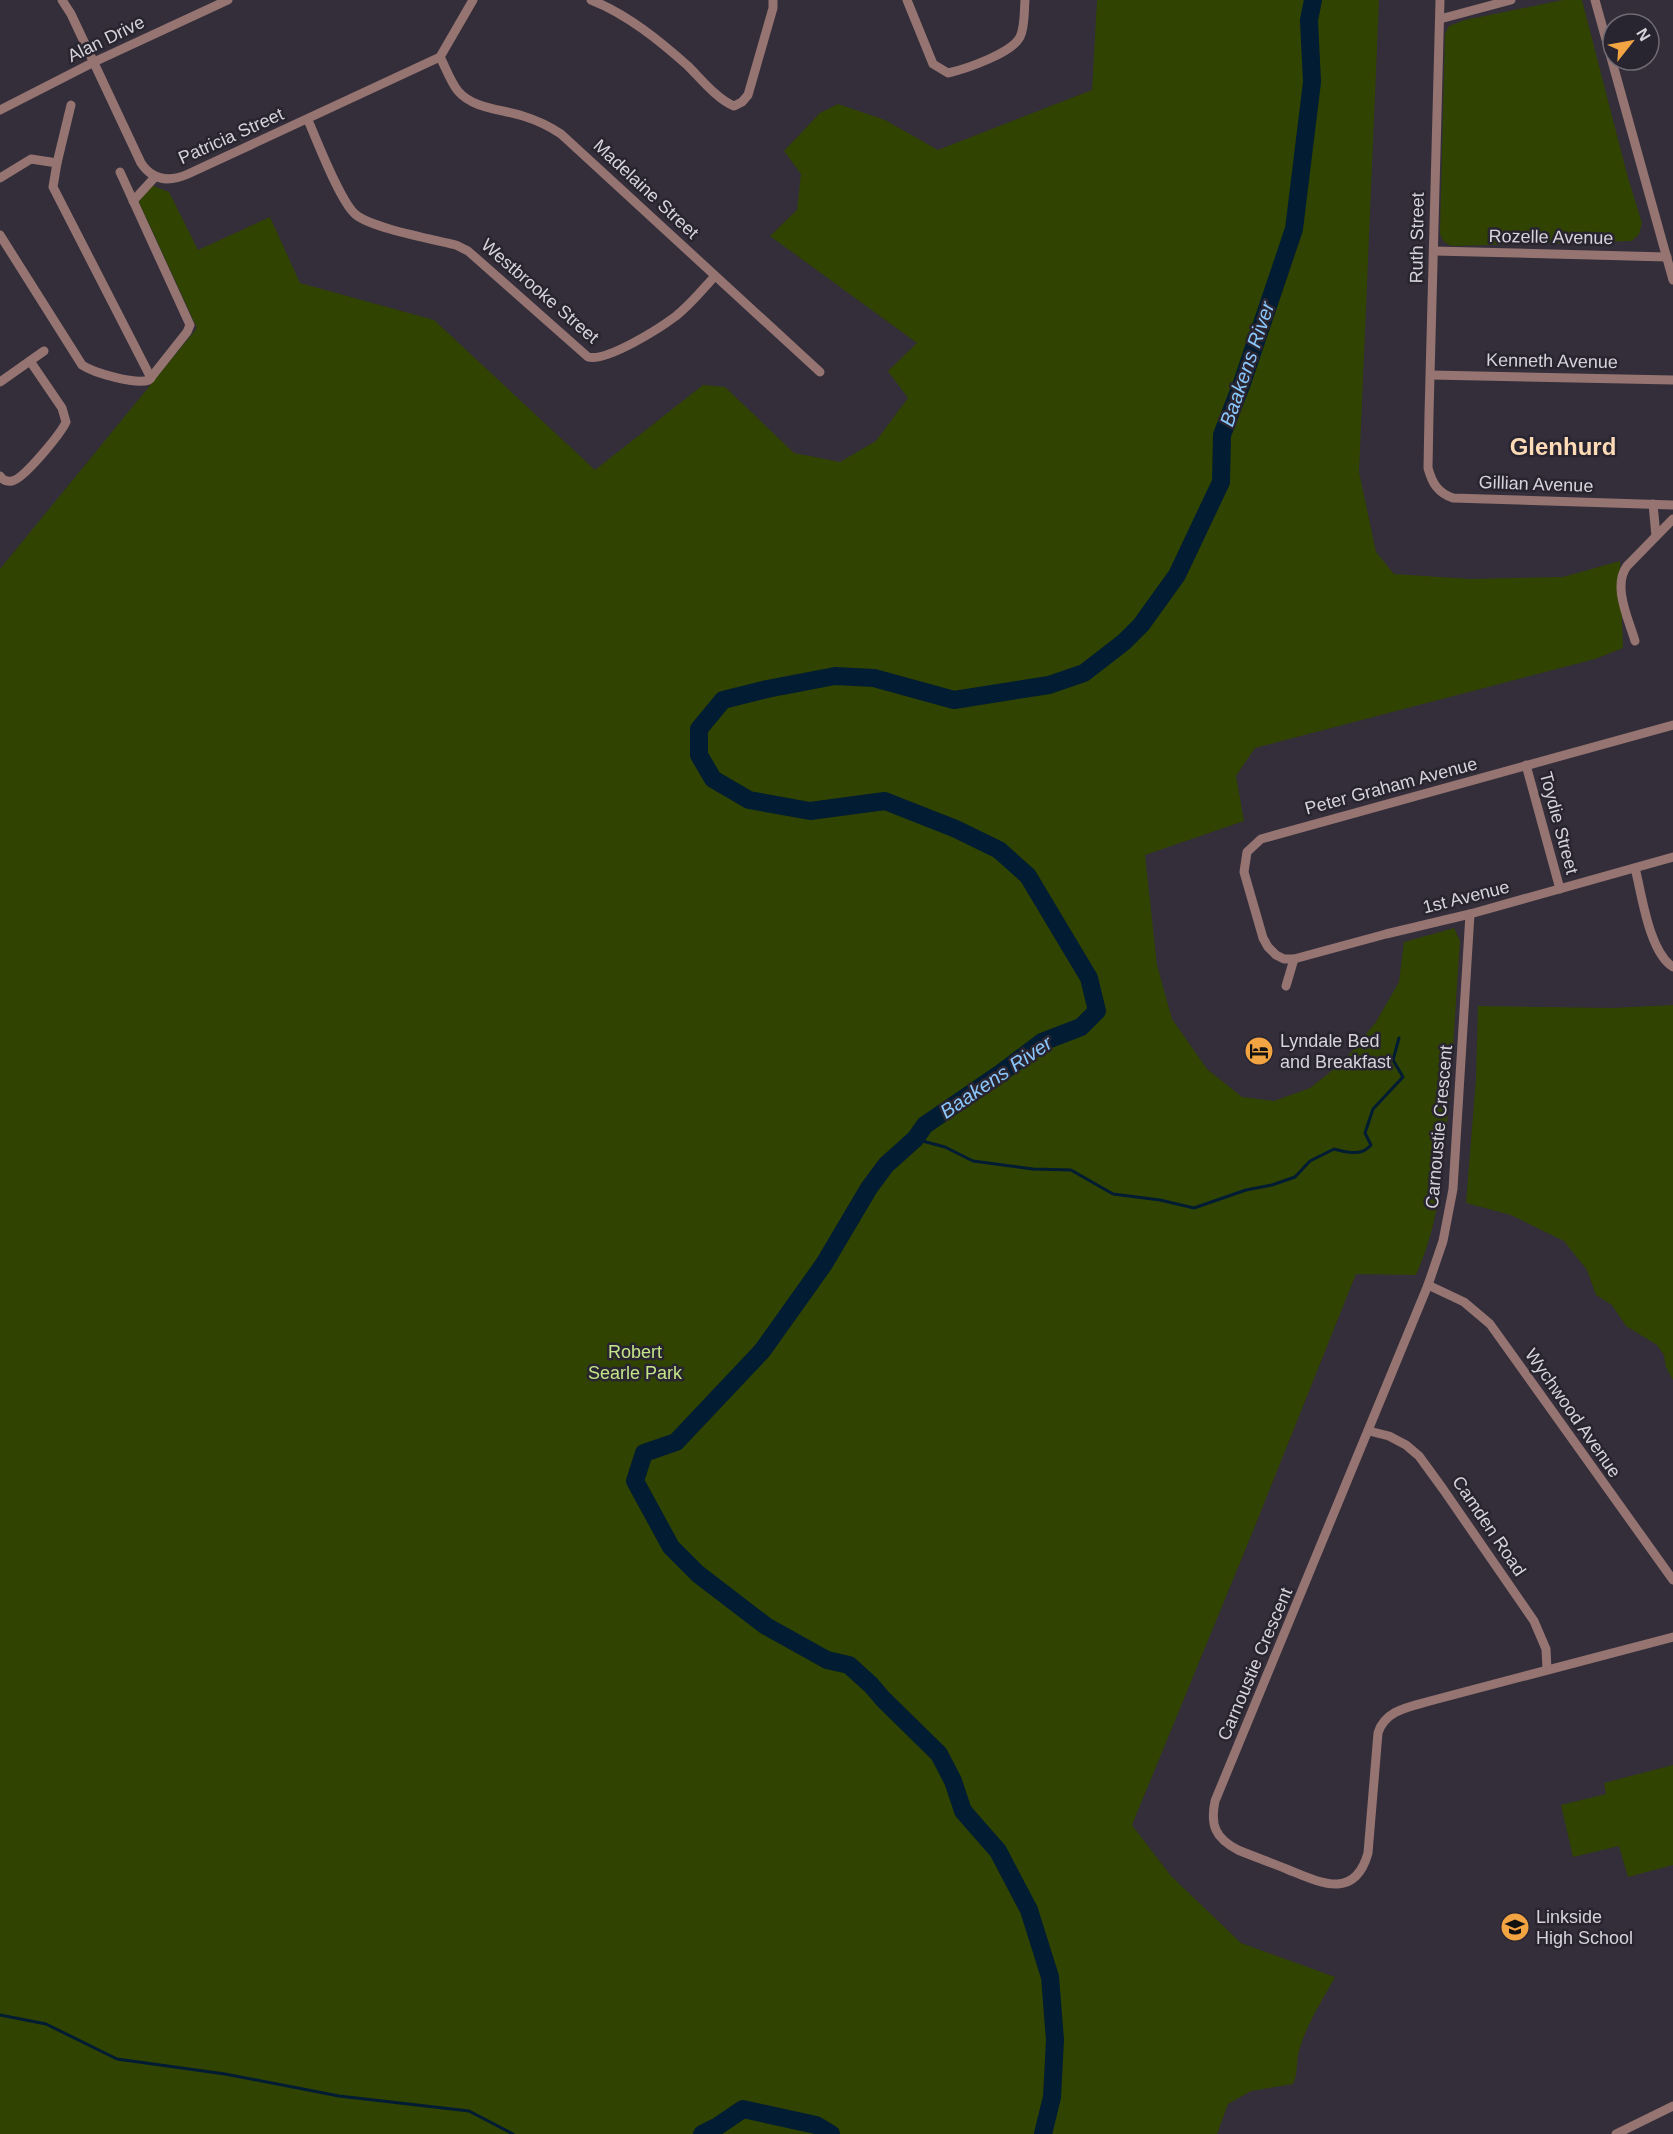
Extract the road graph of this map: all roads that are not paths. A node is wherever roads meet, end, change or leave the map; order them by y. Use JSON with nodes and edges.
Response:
{"nodes":[{"id":1,"x":62,"y":0,"type":"edge"},
{"id":2,"x":228,"y":0,"type":"edge"},
{"id":3,"x":474,"y":0,"type":"edge"},
{"id":4,"x":591,"y":0,"type":"edge"},
{"id":5,"x":773,"y":0,"type":"edge"},
{"id":6,"x":907,"y":0,"type":"edge"},
{"id":7,"x":1025,"y":0,"type":"edge"},
{"id":8,"x":1440,"y":0,"type":"edge"},
{"id":9,"x":1511,"y":0,"type":"edge"},
{"id":10,"x":1596,"y":0,"type":"edge"},
{"id":11,"x":1440,"y":19,"type":"junction"},
{"id":12,"x":440,"y":57,"type":"junction"},
{"id":13,"x":94,"y":62,"type":"junction"},
{"id":14,"x":71,"y":105,"type":"dead end"},
{"id":15,"x":0,"y":110,"type":"edge"},
{"id":16,"x":308,"y":120,"type":"junction"},
{"id":17,"x":57,"y":163,"type":"junction"},
{"id":18,"x":120,"y":172,"type":"dead end"},
{"id":19,"x":155,"y":177,"type":"junction"},
{"id":20,"x":0,"y":178,"type":"edge"},
{"id":21,"x":133,"y":201,"type":"junction"},
{"id":22,"x":0,"y":235,"type":"edge"},
{"id":23,"x":1434,"y":251,"type":"junction"},
{"id":24,"x":1667,"y":257,"type":"junction"},
{"id":25,"x":716,"y":276,"type":"junction"},
{"id":26,"x":1673,"y":280,"type":"edge"},
{"id":27,"x":44,"y":351,"type":"dead end"},
{"id":28,"x":30,"y":361,"type":"junction"},
{"id":29,"x":820,"y":372,"type":"dead end"},
{"id":30,"x":1431,"y":375,"type":"junction"},
{"id":31,"x":151,"y":378,"type":"junction"},
{"id":32,"x":1673,"y":380,"type":"edge"},
{"id":33,"x":0,"y":382,"type":"edge"},
{"id":34,"x":0,"y":476,"type":"edge"},
{"id":35,"x":1430,"y":476,"type":"joint"},
{"id":36,"x":1653,"y":504,"type":"junction"},
{"id":37,"x":1673,"y":505,"type":"edge"},
{"id":38,"x":1673,"y":519,"type":"edge"},
{"id":39,"x":1656,"y":536,"type":"junction"},
{"id":40,"x":1635,"y":641,"type":"dead end"},
{"id":41,"x":1673,"y":725,"type":"edge"},
{"id":42,"x":1526,"y":765,"type":"junction"},
{"id":43,"x":1673,"y":857,"type":"edge"},
{"id":44,"x":1635,"y":868,"type":"junction"},
{"id":45,"x":1560,"y":889,"type":"junction"},
{"id":46,"x":1470,"y":914,"type":"junction"},
{"id":47,"x":1294,"y":959,"type":"junction"},
{"id":48,"x":1673,"y":967,"type":"edge"},
{"id":49,"x":1286,"y":986,"type":"dead end"},
{"id":50,"x":1428,"y":1285,"type":"junction"},
{"id":51,"x":1369,"y":1431,"type":"junction"},
{"id":52,"x":1673,"y":1580,"type":"edge"},
{"id":53,"x":1673,"y":1637,"type":"edge"},
{"id":54,"x":1546,"y":1670,"type":"junction"},
{"id":55,"x":1673,"y":2106,"type":"edge"},
{"id":56,"x":1616,"y":2134,"type":"edge"}],
"edges":[{"from":1,"to":13,"type":"street"},
{"from":2,"to":13,"type":"street","name":"Alan Drive"},
{"from":3,"to":12,"type":"street"},
{"from":4,"to":5,"type":"street"},
{"from":6,"to":7,"type":"street"},
{"from":8,"to":11,"type":"street","name":"Ruth Street"},
{"from":9,"to":11,"type":"street"},
{"from":10,"to":24,"type":"street"},
{"from":11,"to":23,"type":"street","name":"Ruth Street"},
{"from":12,"to":16,"type":"street","name":"Patricia Street"},
{"from":12,"to":25,"type":"street","name":"Madelaine Street"},
{"from":13,"to":15,"type":"street","name":"Alan Drive"},
{"from":13,"to":19,"type":"street"},
{"from":14,"to":17,"type":"street"},
{"from":16,"to":19,"type":"street","name":"Patricia Street"},
{"from":16,"to":25,"type":"street","name":"Westbrooke Street"},
{"from":17,"to":20,"type":"street"},
{"from":17,"to":31,"type":"street"},
{"from":18,"to":21,"type":"street"},
{"from":19,"to":21,"type":"street"},
{"from":21,"to":31,"type":"street"},
{"from":22,"to":31,"type":"street"},
{"from":23,"to":24,"type":"street","name":"Rozelle Avenue"},
{"from":23,"to":30,"type":"street","name":"Ruth Street"},
{"from":24,"to":26,"type":"street"},
{"from":25,"to":29,"type":"street","name":"Madelaine Street"},
{"from":27,"to":28,"type":"street"},
{"from":28,"to":33,"type":"street"},
{"from":28,"to":34,"type":"street"},
{"from":30,"to":32,"type":"street","name":"Kenneth Avenue"},
{"from":30,"to":35,"type":"street","name":"Ruth Street"},
{"from":35,"to":36,"type":"street","name":"Gillian Avenue"},
{"from":36,"to":37,"type":"street","name":"Gillian Avenue"},
{"from":36,"to":39,"type":"street"},
{"from":38,"to":39,"type":"street"},
{"from":39,"to":40,"type":"street"},
{"from":41,"to":42,"type":"street","name":"Peter Graham Avenue"},
{"from":42,"to":45,"type":"street","name":"Toydie Street"},
{"from":42,"to":47,"type":"street","name":"Peter Graham Avenue"},
{"from":43,"to":44,"type":"street","name":"1st Avenue"},
{"from":44,"to":45,"type":"street","name":"1st Avenue"},
{"from":44,"to":48,"type":"street"},
{"from":45,"to":46,"type":"street","name":"1st Avenue"},
{"from":46,"to":47,"type":"street","name":"1st Avenue"},
{"from":46,"to":50,"type":"street","name":"Carnoustie Crescent"},
{"from":47,"to":49,"type":"street"},
{"from":50,"to":51,"type":"street","name":"Carnoustie Crescent"},
{"from":50,"to":52,"type":"street","name":"Wychwood Avenue"},
{"from":51,"to":54,"type":"street","name":"Camden Road"},
{"from":51,"to":54,"type":"street","name":"Carnoustie Crescent"},
{"from":53,"to":54,"type":"street","name":"Carnoustie Crescent"},
{"from":55,"to":56,"type":"street"}]}
